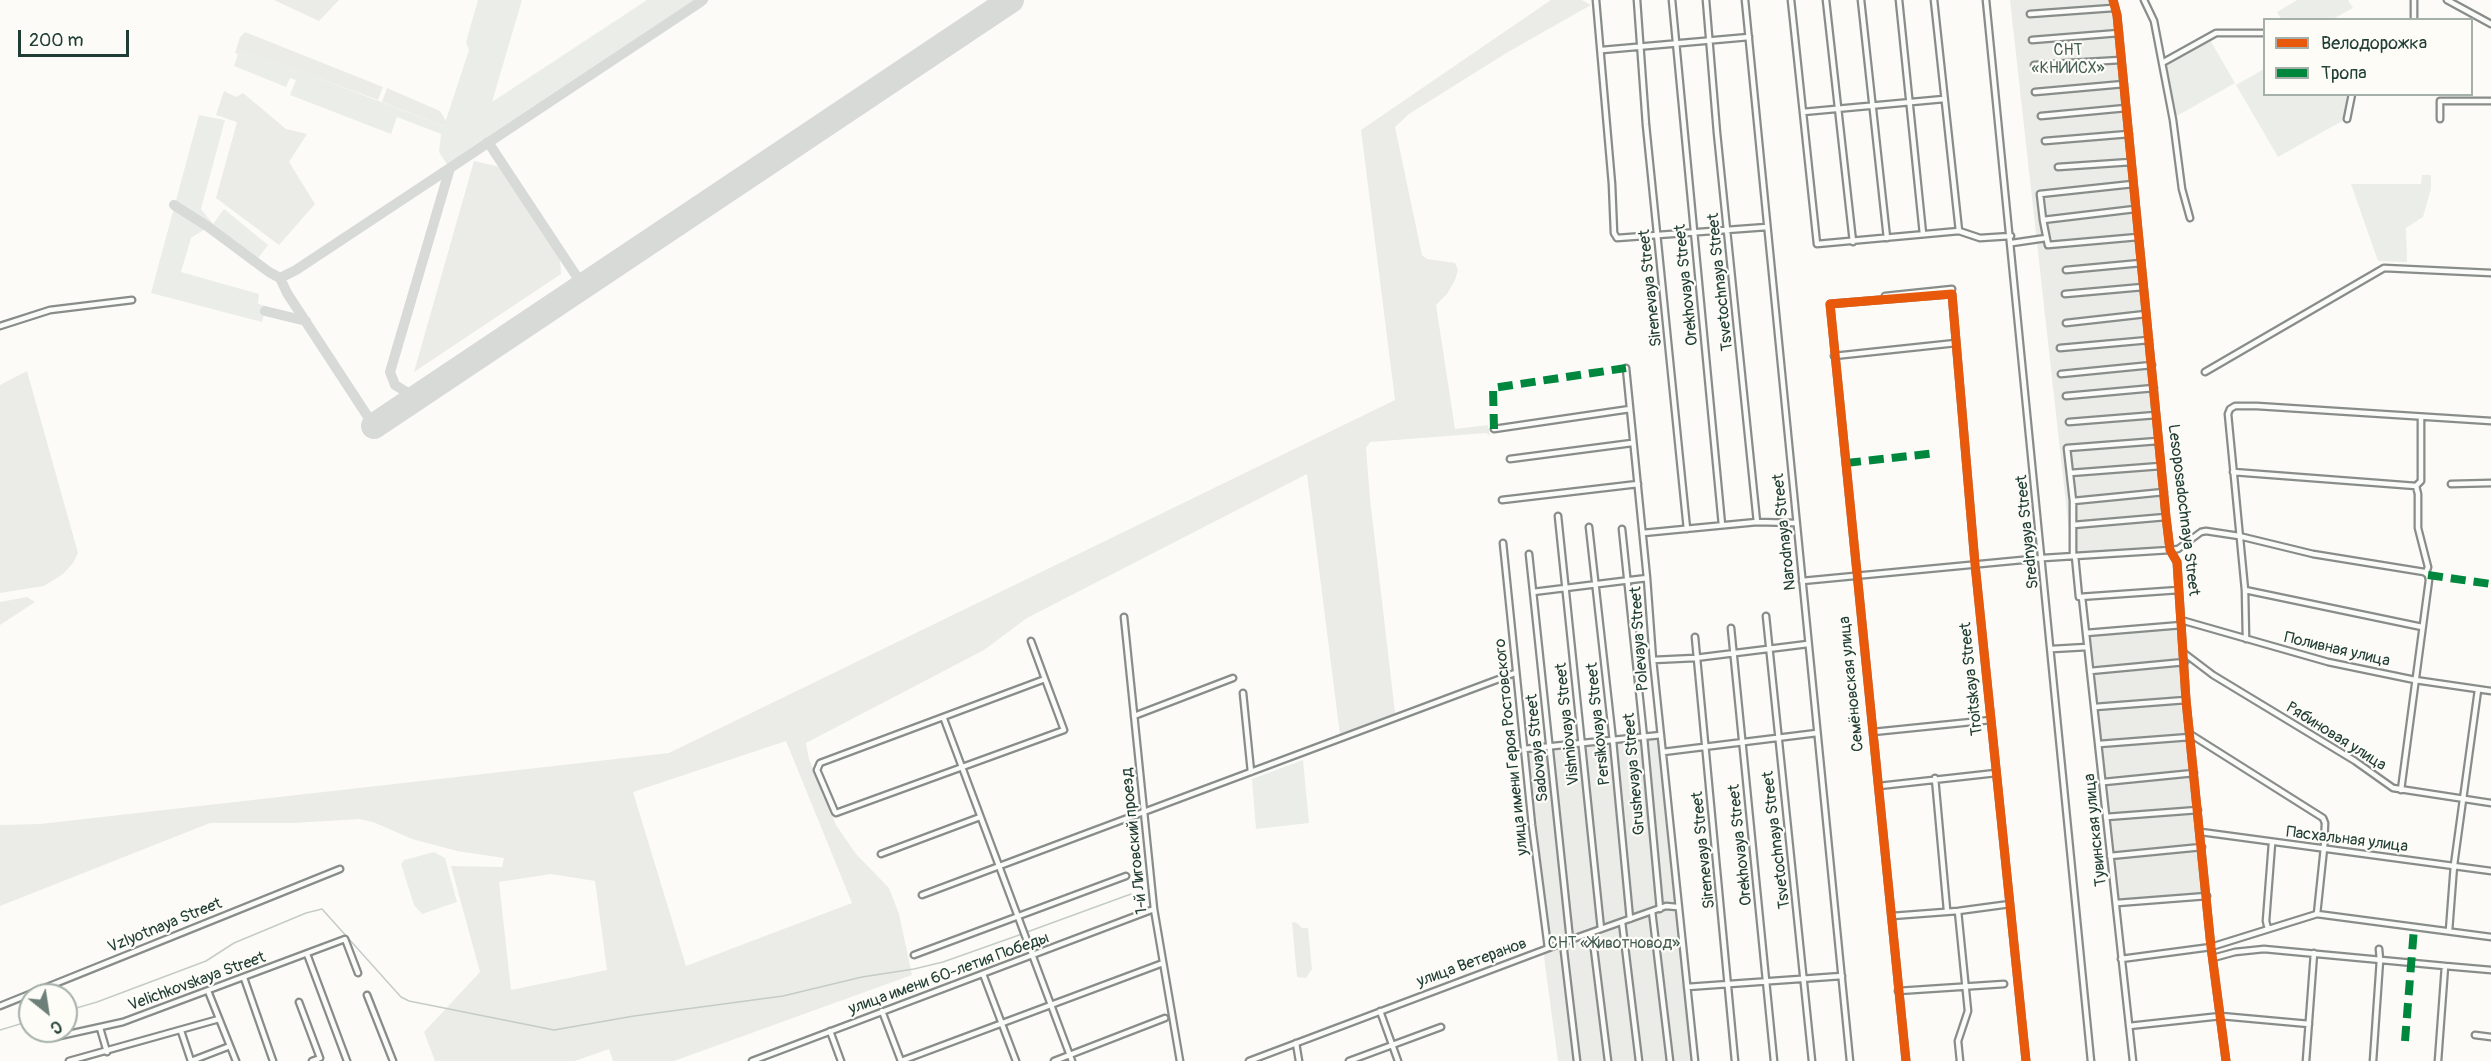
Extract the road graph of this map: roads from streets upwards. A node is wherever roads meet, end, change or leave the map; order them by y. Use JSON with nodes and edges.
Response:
{"nodes":[{"id":1,"x":1596,"y":0,"type":"edge"},
{"id":2,"x":1637,"y":0,"type":"edge"},
{"id":3,"x":1672,"y":0,"type":"edge"},
{"id":4,"x":1706,"y":0,"type":"edge"},
{"id":5,"x":1745,"y":0,"type":"edge"},
{"id":6,"x":1791,"y":0,"type":"edge"},
{"id":7,"x":1826,"y":0,"type":"edge"},
{"id":8,"x":1862,"y":0,"type":"edge"},
{"id":9,"x":1899,"y":0,"type":"edge"},
{"id":10,"x":1934,"y":0,"type":"edge"},
{"id":11,"x":1986,"y":0,"type":"edge"},
{"id":12,"x":2113,"y":0,"type":"edge"},
{"id":13,"x":2119,"y":0,"type":"edge"},
{"id":14,"x":2144,"y":0,"type":"edge"},
{"id":15,"x":2414,"y":0,"type":"edge"},
{"id":16,"x":2447,"y":0,"type":"edge"},
{"id":17,"x":2114,"y":8,"type":"junction"},
{"id":18,"x":2030,"y":14,"type":"dead end"},
{"id":19,"x":2414,"y":18,"type":"edge"},
{"id":20,"x":2491,"y":24,"type":"edge"},
{"id":21,"x":2119,"y":33,"type":"junction"},
{"id":22,"x":2263,"y":33,"type":"edge"},
{"id":23,"x":1749,"y":37,"type":"junction"},
{"id":24,"x":1711,"y":39,"type":"junction"},
{"id":25,"x":2032,"y":40,"type":"dead end"},
{"id":26,"x":1676,"y":42,"type":"junction"},
{"id":27,"x":1641,"y":45,"type":"junction"},
{"id":28,"x":1602,"y":50,"type":"junction"},
{"id":29,"x":2121,"y":60,"type":"junction"},
{"id":30,"x":2162,"y":63,"type":"junction"},
{"id":31,"x":2034,"y":65,"type":"dead end"},
{"id":32,"x":2124,"y":84,"type":"junction"},
{"id":33,"x":2035,"y":92,"type":"dead end"},
{"id":34,"x":2352,"y":96,"type":"edge"},
{"id":35,"x":1944,"y":99,"type":"junction"},
{"id":36,"x":2491,"y":101,"type":"edge"},
{"id":37,"x":1909,"y":102,"type":"junction"},
{"id":38,"x":1873,"y":105,"type":"junction"},
{"id":39,"x":2126,"y":108,"type":"junction"},
{"id":40,"x":1838,"y":109,"type":"junction"},
{"id":41,"x":1803,"y":112,"type":"junction"},
{"id":42,"x":2042,"y":116,"type":"dead end"},
{"id":43,"x":2347,"y":119,"type":"dead end"},
{"id":44,"x":2440,"y":119,"type":"dead end"},
{"id":45,"x":2129,"y":134,"type":"junction"},
{"id":46,"x":2045,"y":141,"type":"dead end"},
{"id":47,"x":2131,"y":162,"type":"junction"},
{"id":48,"x":2058,"y":167,"type":"dead end"},
{"id":49,"x":2133,"y":184,"type":"junction"},
{"id":50,"x":2135,"y":209,"type":"junction"},
{"id":51,"x":2190,"y":218,"type":"dead end"},
{"id":52,"x":2043,"y":220,"type":"junction"},
{"id":53,"x":1767,"y":227,"type":"junction"},
{"id":54,"x":1728,"y":230,"type":"junction"},
{"id":55,"x":1959,"y":231,"type":"junction"},
{"id":56,"x":1694,"y":233,"type":"junction"},
{"id":57,"x":1923,"y":234,"type":"junction"},
{"id":58,"x":1658,"y":236,"type":"junction"},
{"id":59,"x":2011,"y":236,"type":"junction"},
{"id":60,"x":2138,"y":237,"type":"junction"},
{"id":61,"x":1887,"y":238,"type":"junction"},
{"id":62,"x":2046,"y":238,"type":"junction"},
{"id":63,"x":1853,"y":242,"type":"junction"},
{"id":64,"x":2012,"y":243,"type":"junction"},
{"id":65,"x":2141,"y":263,"type":"junction"},
{"id":66,"x":2066,"y":270,"type":"dead end"},
{"id":67,"x":2491,"y":273,"type":"edge"},
{"id":68,"x":2143,"y":287,"type":"junction"},
{"id":69,"x":1952,"y":292,"type":"junction"},
{"id":70,"x":2065,"y":294,"type":"dead end"},
{"id":71,"x":1885,"y":296,"type":"dead end"},
{"id":72,"x":132,"y":300,"type":"dead end"},
{"id":73,"x":2146,"y":314,"type":"junction"},
{"id":74,"x":2066,"y":322,"type":"dead end"},
{"id":75,"x":0,"y":326,"type":"edge"},
{"id":76,"x":2149,"y":340,"type":"junction"},
{"id":77,"x":1956,"y":343,"type":"junction"},
{"id":78,"x":2060,"y":348,"type":"dead end"},
{"id":79,"x":1834,"y":356,"type":"junction"},
{"id":80,"x":2152,"y":365,"type":"junction"},
{"id":81,"x":1626,"y":369,"type":"dead end"},
{"id":82,"x":2205,"y":372,"type":"dead end"},
{"id":83,"x":2061,"y":374,"type":"dead end"},
{"id":84,"x":2154,"y":388,"type":"junction"},
{"id":85,"x":2066,"y":396,"type":"dead end"},
{"id":86,"x":1630,"y":409,"type":"junction"},
{"id":87,"x":2156,"y":415,"type":"junction"},
{"id":88,"x":2421,"y":417,"type":"junction"},
{"id":89,"x":2491,"y":421,"type":"edge"},
{"id":90,"x":2068,"y":422,"type":"dead end"},
{"id":91,"x":1494,"y":429,"type":"dead end"},
{"id":92,"x":2158,"y":441,"type":"junction"},
{"id":93,"x":1632,"y":443,"type":"junction"},
{"id":94,"x":1510,"y":459,"type":"dead end"},
{"id":95,"x":2161,"y":466,"type":"junction"},
{"id":96,"x":2233,"y":472,"type":"junction"},
{"id":97,"x":2070,"y":473,"type":"junction"},
{"id":98,"x":2491,"y":483,"type":"edge"},
{"id":99,"x":1638,"y":484,"type":"junction"},
{"id":100,"x":2451,"y":484,"type":"dead end"},
{"id":101,"x":2416,"y":486,"type":"junction"},
{"id":102,"x":2164,"y":492,"type":"junction"},
{"id":103,"x":1502,"y":500,"type":"dead end"},
{"id":104,"x":2073,"y":501,"type":"junction"},
{"id":105,"x":1557,"y":516,"type":"dead end"},
{"id":106,"x":2166,"y":518,"type":"junction"},
{"id":107,"x":1757,"y":522,"type":"junction"},
{"id":108,"x":1795,"y":523,"type":"junction"},
{"id":109,"x":1722,"y":525,"type":"junction"},
{"id":110,"x":2073,"y":525,"type":"junction"},
{"id":111,"x":1589,"y":526,"type":"dead end"},
{"id":112,"x":1622,"y":529,"type":"dead end"},
{"id":113,"x":1687,"y":529,"type":"junction"},
{"id":114,"x":1643,"y":533,"type":"junction"},
{"id":115,"x":2239,"y":536,"type":"junction"},
{"id":116,"x":1503,"y":543,"type":"dead end"},
{"id":117,"x":2170,"y":550,"type":"junction"},
{"id":118,"x":1529,"y":554,"type":"dead end"},
{"id":119,"x":2074,"y":556,"type":"junction"},
{"id":120,"x":2043,"y":558,"type":"junction"},
{"id":121,"x":1975,"y":564,"type":"junction"},
{"id":122,"x":2427,"y":574,"type":"junction"},
{"id":123,"x":1856,"y":576,"type":"junction"},
{"id":124,"x":1647,"y":578,"type":"junction"},
{"id":125,"x":1627,"y":581,"type":"junction"},
{"id":126,"x":1803,"y":581,"type":"junction"},
{"id":127,"x":1594,"y":584,"type":"junction"},
{"id":128,"x":1564,"y":588,"type":"junction"},
{"id":129,"x":2179,"y":590,"type":"junction"},
{"id":130,"x":2245,"y":590,"type":"junction"},
{"id":131,"x":1533,"y":592,"type":"junction"},
{"id":132,"x":2080,"y":597,"type":"junction"},
{"id":133,"x":1766,"y":616,"type":"dead end"},
{"id":134,"x":1124,"y":617,"type":"dead end"},
{"id":135,"x":2181,"y":622,"type":"junction"},
{"id":136,"x":2422,"y":627,"type":"junction"},
{"id":137,"x":1731,"y":628,"type":"dead end"},
{"id":138,"x":2086,"y":633,"type":"junction"},
{"id":139,"x":1695,"y":637,"type":"dead end"},
{"id":140,"x":2246,"y":639,"type":"junction"},
{"id":141,"x":1031,"y":641,"type":"dead end"},
{"id":142,"x":1808,"y":644,"type":"junction"},
{"id":143,"x":2087,"y":647,"type":"junction"},
{"id":144,"x":1769,"y":648,"type":"junction"},
{"id":145,"x":2052,"y":650,"type":"junction"},
{"id":146,"x":1733,"y":652,"type":"junction"},
{"id":147,"x":2184,"y":653,"type":"junction"},
{"id":148,"x":1695,"y":658,"type":"junction"},
{"id":149,"x":1653,"y":660,"type":"junction"},
{"id":150,"x":2185,"y":662,"type":"junction"},
{"id":151,"x":2090,"y":671,"type":"junction"},
{"id":152,"x":1515,"y":673,"type":"junction"},
{"id":153,"x":1233,"y":678,"type":"dead end"},
{"id":154,"x":1045,"y":680,"type":"junction"},
{"id":155,"x":2415,"y":680,"type":"junction"},
{"id":156,"x":2478,"y":690,"type":"junction"},
{"id":157,"x":2491,"y":691,"type":"edge"},
{"id":158,"x":1243,"y":693,"type":"dead end"},
{"id":159,"x":2186,"y":700,"type":"junction"},
{"id":160,"x":2095,"y":707,"type":"junction"},
{"id":161,"x":1134,"y":716,"type":"junction"},
{"id":162,"x":944,"y":719,"type":"junction"},
{"id":163,"x":1991,"y":720,"type":"junction"},
{"id":164,"x":1873,"y":732,"type":"junction"},
{"id":165,"x":1817,"y":733,"type":"junction"},
{"id":166,"x":1661,"y":735,"type":"junction"},
{"id":167,"x":2190,"y":736,"type":"junction"},
{"id":168,"x":1644,"y":738,"type":"junction"},
{"id":169,"x":1777,"y":738,"type":"junction"},
{"id":170,"x":1613,"y":741,"type":"junction"},
{"id":171,"x":1742,"y":741,"type":"junction"},
{"id":172,"x":1582,"y":744,"type":"junction"},
{"id":173,"x":2099,"y":744,"type":"junction"},
{"id":174,"x":1705,"y":746,"type":"junction"},
{"id":175,"x":1550,"y":747,"type":"junction"},
{"id":176,"x":1524,"y":749,"type":"junction"},
{"id":177,"x":1663,"y":752,"type":"junction"},
{"id":178,"x":962,"y":768,"type":"junction"},
{"id":179,"x":1251,"y":772,"type":"junction"},
{"id":180,"x":1996,"y":772,"type":"junction"},
{"id":181,"x":2194,"y":773,"type":"junction"},
{"id":182,"x":1935,"y":778,"type":"junction"},
{"id":183,"x":2104,"y":782,"type":"junction"},
{"id":184,"x":1879,"y":786,"type":"junction"},
{"id":185,"x":2401,"y":790,"type":"junction"},
{"id":186,"x":2465,"y":800,"type":"junction"},
{"id":187,"x":2491,"y":803,"type":"edge"},
{"id":188,"x":2198,"y":810,"type":"junction"},
{"id":189,"x":1144,"y":813,"type":"junction"},
{"id":190,"x":980,"y":817,"type":"junction"},
{"id":191,"x":2106,"y":818,"type":"junction"},
{"id":192,"x":2201,"y":832,"type":"junction"},
{"id":193,"x":2272,"y":843,"type":"junction"},
{"id":194,"x":2202,"y":847,"type":"junction"},
{"id":195,"x":2324,"y":849,"type":"junction"},
{"id":196,"x":881,"y":854,"type":"dead end"},
{"id":197,"x":2110,"y":856,"type":"junction"},
{"id":198,"x":2454,"y":865,"type":"junction"},
{"id":199,"x":999,"y":868,"type":"junction"},
{"id":200,"x":339,"y":869,"type":"dead end"},
{"id":201,"x":2491,"y":871,"type":"edge"},
{"id":202,"x":1126,"y":876,"type":"dead end"},
{"id":203,"x":922,"y":896,"type":"dead end"},
{"id":204,"x":2207,"y":896,"type":"junction"},
{"id":205,"x":2117,"y":903,"type":"junction"},
{"id":206,"x":2010,"y":904,"type":"junction"},
{"id":207,"x":1677,"y":907,"type":"junction"},
{"id":208,"x":1154,"y":909,"type":"junction"},
{"id":209,"x":1660,"y":909,"type":"junction"},
{"id":210,"x":1947,"y":910,"type":"junction"},
{"id":211,"x":1652,"y":911,"type":"junction"},
{"id":212,"x":1958,"y":912,"type":"junction"},
{"id":213,"x":2317,"y":914,"type":"junction"},
{"id":214,"x":1018,"y":916,"type":"junction"},
{"id":215,"x":1892,"y":916,"type":"junction"},
{"id":216,"x":1630,"y":919,"type":"junction"},
{"id":217,"x":1622,"y":922,"type":"junction"},
{"id":218,"x":1601,"y":929,"type":"junction"},
{"id":219,"x":2268,"y":929,"type":"junction"},
{"id":220,"x":2449,"y":931,"type":"junction"},
{"id":221,"x":1592,"y":933,"type":"junction"},
{"id":222,"x":2491,"y":937,"type":"edge"},
{"id":223,"x":1570,"y":940,"type":"junction"},
{"id":224,"x":1563,"y":943,"type":"junction"},
{"id":225,"x":2211,"y":947,"type":"junction"},
{"id":226,"x":1548,"y":948,"type":"junction"},
{"id":227,"x":2379,"y":949,"type":"dead end"},
{"id":228,"x":2314,"y":953,"type":"junction"},
{"id":229,"x":307,"y":954,"type":"junction"},
{"id":230,"x":914,"y":955,"type":"dead end"},
{"id":231,"x":1033,"y":956,"type":"junction"},
{"id":232,"x":2213,"y":958,"type":"junction"},
{"id":233,"x":2121,"y":959,"type":"junction"},
{"id":234,"x":2380,"y":960,"type":"junction"},
{"id":235,"x":1163,"y":963,"type":"junction"},
{"id":236,"x":2445,"y":966,"type":"junction"},
{"id":237,"x":2491,"y":970,"type":"edge"},
{"id":238,"x":358,"y":973,"type":"dead end"},
{"id":239,"x":983,"y":974,"type":"junction"},
{"id":240,"x":1842,"y":976,"type":"junction"},
{"id":241,"x":244,"y":978,"type":"junction"},
{"id":242,"x":1804,"y":980,"type":"junction"},
{"id":243,"x":1766,"y":982,"type":"junction"},
{"id":244,"x":1729,"y":983,"type":"junction"},
{"id":245,"x":2004,"y":984,"type":"dead end"},
{"id":246,"x":1966,"y":985,"type":"junction"},
{"id":247,"x":1688,"y":987,"type":"junction"},
{"id":248,"x":208,"y":991,"type":"junction"},
{"id":249,"x":1898,"y":991,"type":"junction"},
{"id":250,"x":368,"y":995,"type":"dead end"},
{"id":251,"x":299,"y":1002,"type":"dead end"},
{"id":252,"x":1051,"y":1005,"type":"junction"},
{"id":253,"x":0,"y":1006,"type":"edge"},
{"id":254,"x":882,"y":1011,"type":"junction"},
{"id":255,"x":1380,"y":1011,"type":"junction"},
{"id":256,"x":2221,"y":1016,"type":"junction"},
{"id":257,"x":1166,"y":1018,"type":"dead end"},
{"id":258,"x":219,"y":1019,"type":"junction"},
{"id":259,"x":1002,"y":1023,"type":"junction"},
{"id":260,"x":2309,"y":1024,"type":"junction"},
{"id":261,"x":2129,"y":1026,"type":"junction"},
{"id":262,"x":1441,"y":1027,"type":"dead end"},
{"id":263,"x":100,"y":1028,"type":"junction"},
{"id":264,"x":181,"y":1031,"type":"junction"},
{"id":265,"x":830,"y":1031,"type":"junction"},
{"id":266,"x":78,"y":1032,"type":"edge"},
{"id":267,"x":2475,"y":1035,"type":"dead end"},
{"id":268,"x":2491,"y":1037,"type":"edge"},
{"id":269,"x":1296,"y":1043,"type":"junction"},
{"id":270,"x":1392,"y":1045,"type":"junction"},
{"id":271,"x":230,"y":1046,"type":"junction"},
{"id":272,"x":107,"y":1052,"type":"junction"},
{"id":273,"x":98,"y":1054,"type":"junction"},
{"id":274,"x":1071,"y":1058,"type":"edge"},
{"id":275,"x":69,"y":1061,"type":"edge"},
{"id":276,"x":100,"y":1061,"type":"edge"},
{"id":277,"x":191,"y":1061,"type":"edge"},
{"id":278,"x":236,"y":1061,"type":"edge"},
{"id":279,"x":273,"y":1061,"type":"edge"},
{"id":280,"x":312,"y":1061,"type":"edge"},
{"id":281,"x":347,"y":1061,"type":"edge"},
{"id":282,"x":393,"y":1061,"type":"edge"},
{"id":283,"x":752,"y":1061,"type":"edge"},
{"id":284,"x":841,"y":1061,"type":"edge"},
{"id":285,"x":901,"y":1061,"type":"edge"},
{"id":286,"x":1016,"y":1061,"type":"edge"},
{"id":287,"x":1054,"y":1061,"type":"edge"},
{"id":288,"x":1180,"y":1061,"type":"edge"},
{"id":289,"x":1247,"y":1061,"type":"edge"},
{"id":290,"x":1299,"y":1061,"type":"edge"},
{"id":291,"x":1349,"y":1061,"type":"edge"},
{"id":292,"x":1398,"y":1061,"type":"edge"},
{"id":293,"x":1577,"y":1061,"type":"edge"},
{"id":294,"x":1608,"y":1061,"type":"edge"},
{"id":295,"x":1639,"y":1061,"type":"edge"},
{"id":296,"x":1670,"y":1061,"type":"edge"},
{"id":297,"x":1695,"y":1061,"type":"edge"},
{"id":298,"x":1735,"y":1061,"type":"edge"},
{"id":299,"x":1774,"y":1061,"type":"edge"},
{"id":300,"x":1812,"y":1061,"type":"edge"},
{"id":301,"x":1850,"y":1061,"type":"edge"},
{"id":302,"x":1906,"y":1061,"type":"edge"},
{"id":303,"x":1960,"y":1061,"type":"edge"},
{"id":304,"x":2026,"y":1061,"type":"edge"},
{"id":305,"x":2091,"y":1061,"type":"edge"},
{"id":306,"x":2133,"y":1061,"type":"edge"},
{"id":307,"x":2226,"y":1061,"type":"edge"},
{"id":308,"x":2306,"y":1061,"type":"edge"},
{"id":309,"x":2373,"y":1061,"type":"edge"},
{"id":310,"x":2438,"y":1061,"type":"edge"}],
"edges":[{"from":1,"to":28,"type":"street"},
{"from":2,"to":27,"type":"street","name":"Sirenevaya Street"},
{"from":3,"to":26,"type":"street","name":"Orekhovaya Street"},
{"from":4,"to":24,"type":"street","name":"Tsvetochnaya Street"},
{"from":5,"to":23,"type":"street","name":"Narodnaya Street"},
{"from":6,"to":41,"type":"street"},
{"from":7,"to":40,"type":"street"},
{"from":8,"to":38,"type":"street"},
{"from":9,"to":37,"type":"street"},
{"from":10,"to":35,"type":"street"},
{"from":11,"to":59,"type":"street","name":"Srednyaya Street"},
{"from":12,"to":13,"type":"street"},
{"from":12,"to":17,"type":"street","name":"Lesoposadochnaya Street"},
{"from":14,"to":30,"type":"street"},
{"from":15,"to":19,"type":"street"},
{"from":16,"to":20,"type":"street"},
{"from":17,"to":18,"type":"street"},
{"from":17,"to":21,"type":"street","name":"Lesoposadochnaya Street"},
{"from":21,"to":25,"type":"street"},
{"from":21,"to":29,"type":"street","name":"Lesoposadochnaya Street"},
{"from":22,"to":30,"type":"street"},
{"from":23,"to":24,"type":"street"},
{"from":23,"to":53,"type":"street","name":"Narodnaya Street"},
{"from":24,"to":26,"type":"street"},
{"from":24,"to":54,"type":"street","name":"Tsvetochnaya Street"},
{"from":26,"to":27,"type":"street"},
{"from":26,"to":56,"type":"street","name":"Orekhovaya Street"},
{"from":27,"to":28,"type":"street"},
{"from":27,"to":58,"type":"street","name":"Sirenevaya Street"},
{"from":28,"to":58,"type":"street"},
{"from":29,"to":31,"type":"street"},
{"from":29,"to":32,"type":"street","name":"Lesoposadochnaya Street"},
{"from":30,"to":51,"type":"street"},
{"from":32,"to":33,"type":"street"},
{"from":32,"to":39,"type":"street","name":"Lesoposadochnaya Street"},
{"from":34,"to":43,"type":"street"},
{"from":35,"to":37,"type":"street"},
{"from":35,"to":55,"type":"street"},
{"from":36,"to":44,"type":"street"},
{"from":37,"to":38,"type":"street"},
{"from":37,"to":57,"type":"street"},
{"from":38,"to":40,"type":"street"},
{"from":38,"to":61,"type":"street"},
{"from":39,"to":42,"type":"street"},
{"from":39,"to":45,"type":"street","name":"Lesoposadochnaya Street"},
{"from":40,"to":41,"type":"street"},
{"from":40,"to":63,"type":"street"},
{"from":41,"to":63,"type":"street"},
{"from":45,"to":46,"type":"street"},
{"from":45,"to":47,"type":"street","name":"Lesoposadochnaya Street"},
{"from":47,"to":48,"type":"street"},
{"from":47,"to":49,"type":"street","name":"Lesoposadochnaya Street"},
{"from":49,"to":50,"type":"street","name":"Lesoposadochnaya Street"},
{"from":49,"to":52,"type":"street"},
{"from":50,"to":52,"type":"street"},
{"from":50,"to":60,"type":"street","name":"Lesoposadochnaya Street"},
{"from":52,"to":62,"type":"street"},
{"from":53,"to":54,"type":"street"},
{"from":53,"to":108,"type":"street","name":"Narodnaya Street"},
{"from":54,"to":56,"type":"street"},
{"from":54,"to":107,"type":"street","name":"Tsvetochnaya Street"},
{"from":55,"to":57,"type":"street"},
{"from":55,"to":59,"type":"street"},
{"from":56,"to":58,"type":"street"},
{"from":56,"to":109,"type":"street","name":"Orekhovaya Street"},
{"from":57,"to":61,"type":"street"},
{"from":58,"to":113,"type":"street","name":"Sirenevaya Street"},
{"from":59,"to":64,"type":"street","name":"Srednyaya Street"},
{"from":60,"to":62,"type":"street"},
{"from":60,"to":65,"type":"street","name":"Lesoposadochnaya Street"},
{"from":61,"to":63,"type":"street"},
{"from":62,"to":64,"type":"street"},
{"from":64,"to":120,"type":"street","name":"Srednyaya Street"},
{"from":65,"to":66,"type":"street"},
{"from":65,"to":68,"type":"street","name":"Lesoposadochnaya Street"},
{"from":67,"to":82,"type":"street"},
{"from":68,"to":70,"type":"street"},
{"from":68,"to":73,"type":"street","name":"Lesoposadochnaya Street"},
{"from":69,"to":71,"type":"street"},
{"from":69,"to":77,"type":"street","name":"Troitskaya Street"},
{"from":69,"to":79,"type":"street","name":"Семёновская улица"},
{"from":72,"to":75,"type":"street"},
{"from":73,"to":74,"type":"street"},
{"from":73,"to":76,"type":"street","name":"Lesoposadochnaya Street"},
{"from":76,"to":78,"type":"street"},
{"from":76,"to":80,"type":"street","name":"Lesoposadochnaya Street"},
{"from":77,"to":79,"type":"street"},
{"from":77,"to":121,"type":"street","name":"Troitskaya Street"},
{"from":79,"to":123,"type":"street","name":"Семёновская улица"},
{"from":80,"to":83,"type":"street"},
{"from":80,"to":84,"type":"street","name":"Lesoposadochnaya Street"},
{"from":81,"to":86,"type":"street","name":"Polevaya Street"},
{"from":84,"to":85,"type":"street"},
{"from":84,"to":87,"type":"street","name":"Lesoposadochnaya Street"},
{"from":86,"to":91,"type":"street"},
{"from":86,"to":93,"type":"street","name":"Polevaya Street"},
{"from":87,"to":90,"type":"street"},
{"from":87,"to":92,"type":"street","name":"Lesoposadochnaya Street"},
{"from":88,"to":89,"type":"street"},
{"from":88,"to":96,"type":"street"},
{"from":88,"to":101,"type":"street"},
{"from":92,"to":95,"type":"street","name":"Lesoposadochnaya Street"},
{"from":92,"to":97,"type":"street","name":"Тувинская улица"},
{"from":93,"to":94,"type":"street"},
{"from":93,"to":99,"type":"street","name":"Polevaya Street"},
{"from":95,"to":97,"type":"street"},
{"from":95,"to":102,"type":"street","name":"Lesoposadochnaya Street"},
{"from":96,"to":101,"type":"street"},
{"from":96,"to":115,"type":"street"},
{"from":97,"to":104,"type":"street","name":"Тувинская улица"},
{"from":98,"to":100,"type":"street"},
{"from":99,"to":103,"type":"street"},
{"from":99,"to":114,"type":"street","name":"Polevaya Street"},
{"from":101,"to":122,"type":"street"},
{"from":102,"to":104,"type":"street"},
{"from":102,"to":106,"type":"street","name":"Lesoposadochnaya Street"},
{"from":104,"to":110,"type":"street","name":"Тувинская улица"},
{"from":105,"to":128,"type":"street","name":"Vishniovaya Street"},
{"from":106,"to":110,"type":"street"},
{"from":106,"to":117,"type":"street","name":"Lesoposadochnaya Street"},
{"from":107,"to":108,"type":"street"},
{"from":107,"to":109,"type":"street"},
{"from":108,"to":126,"type":"street","name":"Narodnaya Street"},
{"from":109,"to":113,"type":"street"},
{"from":110,"to":119,"type":"street","name":"Тувинская улица"},
{"from":111,"to":127,"type":"street","name":"Persikovaya Street"},
{"from":112,"to":125,"type":"street","name":"Grushevaya Street"},
{"from":113,"to":114,"type":"street"},
{"from":114,"to":124,"type":"street","name":"Polevaya Street"},
{"from":115,"to":117,"type":"street"},
{"from":115,"to":122,"type":"street"},
{"from":115,"to":130,"type":"street"},
{"from":116,"to":152,"type":"street","name":"улица имени Героя Ростовского"},
{"from":117,"to":119,"type":"street"},
{"from":117,"to":129,"type":"street","name":"Lesoposadochnaya Street"},
{"from":118,"to":131,"type":"street","name":"Sadovaya Street"},
{"from":119,"to":120,"type":"street"},
{"from":119,"to":132,"type":"street","name":"Тувинская улица"},
{"from":120,"to":121,"type":"street"},
{"from":120,"to":145,"type":"street","name":"Srednyaya Street"},
{"from":121,"to":123,"type":"street"},
{"from":121,"to":163,"type":"street","name":"Troitskaya Street"},
{"from":122,"to":136,"type":"street"},
{"from":123,"to":126,"type":"street"},
{"from":123,"to":164,"type":"street","name":"Семёновская улица"},
{"from":124,"to":125,"type":"street"},
{"from":124,"to":149,"type":"street","name":"Polevaya Street"},
{"from":125,"to":127,"type":"street"},
{"from":125,"to":168,"type":"street","name":"Grushevaya Street"},
{"from":126,"to":142,"type":"street","name":"Narodnaya Street"},
{"from":127,"to":128,"type":"street"},
{"from":127,"to":170,"type":"street","name":"Persikovaya Street"},
{"from":128,"to":131,"type":"street"},
{"from":128,"to":172,"type":"street","name":"Vishniovaya Street"},
{"from":129,"to":132,"type":"street"},
{"from":129,"to":135,"type":"street","name":"Lesoposadochnaya Street"},
{"from":130,"to":136,"type":"street"},
{"from":130,"to":140,"type":"street"},
{"from":131,"to":175,"type":"street","name":"Sadovaya Street"},
{"from":132,"to":138,"type":"street","name":"Тувинская улица"},
{"from":133,"to":144,"type":"street","name":"Tsvetochnaya Street"},
{"from":134,"to":161,"type":"street","name":"1-й Лиговский проезд"},
{"from":135,"to":138,"type":"street"},
{"from":135,"to":140,"type":"street","name":"Поливная улица"},
{"from":135,"to":147,"type":"street","name":"Lesoposadochnaya Street"},
{"from":136,"to":155,"type":"street"},
{"from":137,"to":146,"type":"street","name":"Orekhovaya Street"},
{"from":138,"to":143,"type":"street","name":"Тувинская улица"},
{"from":139,"to":148,"type":"street","name":"Sirenevaya Street"},
{"from":140,"to":155,"type":"street","name":"Поливная улица"},
{"from":141,"to":154,"type":"street"},
{"from":142,"to":144,"type":"street"},
{"from":142,"to":165,"type":"street","name":"Narodnaya Street"},
{"from":143,"to":145,"type":"street"},
{"from":143,"to":151,"type":"street","name":"Тувинская улица"},
{"from":144,"to":146,"type":"street"},
{"from":144,"to":169,"type":"street","name":"Tsvetochnaya Street"},
{"from":145,"to":305,"type":"street","name":"Srednyaya Street"},
{"from":146,"to":148,"type":"street"},
{"from":146,"to":171,"type":"street","name":"Orekhovaya Street"},
{"from":147,"to":150,"type":"street","name":"Lesoposadochnaya Street"},
{"from":147,"to":185,"type":"street","name":"Рябиновая улица"},
{"from":148,"to":149,"type":"street"},
{"from":148,"to":174,"type":"street","name":"Sirenevaya Street"},
{"from":149,"to":166,"type":"street","name":"Polevaya Street"},
{"from":150,"to":151,"type":"street"},
{"from":150,"to":159,"type":"street","name":"Lesoposadochnaya Street"},
{"from":151,"to":160,"type":"street","name":"Тувинская улица"},
{"from":152,"to":176,"type":"street","name":"улица имени Героя Ростовского"},
{"from":152,"to":179,"type":"street"},
{"from":153,"to":161,"type":"street"},
{"from":154,"to":162,"type":"street"},
{"from":154,"to":178,"type":"street"},
{"from":155,"to":156,"type":"street","name":"Поливная улица"},
{"from":155,"to":185,"type":"street"},
{"from":156,"to":157,"type":"street","name":"Поливная улица"},
{"from":156,"to":186,"type":"street"},
{"from":158,"to":179,"type":"street"},
{"from":159,"to":160,"type":"street"},
{"from":159,"to":167,"type":"street","name":"Lesoposadochnaya Street"},
{"from":160,"to":173,"type":"street","name":"Тувинская улица"},
{"from":161,"to":189,"type":"street","name":"1-й Лиговский проезд"},
{"from":162,"to":178,"type":"street"},
{"from":162,"to":178,"type":"street"},
{"from":163,"to":164,"type":"street"},
{"from":163,"to":180,"type":"street","name":"Troitskaya Street"},
{"from":164,"to":184,"type":"street","name":"Семёновская улица"},
{"from":165,"to":169,"type":"street"},
{"from":165,"to":240,"type":"street","name":"Narodnaya Street"},
{"from":166,"to":168,"type":"street"},
{"from":166,"to":177,"type":"street","name":"Polevaya Street"},
{"from":167,"to":173,"type":"street"},
{"from":167,"to":181,"type":"street","name":"Lesoposadochnaya Street"},
{"from":167,"to":195,"type":"street"},
{"from":168,"to":170,"type":"street"},
{"from":168,"to":209,"type":"street","name":"Grushevaya Street"},
{"from":169,"to":171,"type":"street"},
{"from":169,"to":242,"type":"street","name":"Tsvetochnaya Street"},
{"from":170,"to":172,"type":"street"},
{"from":170,"to":216,"type":"street","name":"Persikovaya Street"},
{"from":171,"to":174,"type":"street"},
{"from":171,"to":243,"type":"street","name":"Orekhovaya Street"},
{"from":172,"to":175,"type":"street"},
{"from":172,"to":218,"type":"street","name":"Vishniovaya Street"},
{"from":173,"to":183,"type":"street","name":"Тувинская улица"},
{"from":174,"to":177,"type":"street"},
{"from":174,"to":244,"type":"street","name":"Sirenevaya Street"},
{"from":175,"to":176,"type":"street"},
{"from":175,"to":223,"type":"street","name":"Sadovaya Street"},
{"from":176,"to":226,"type":"street","name":"улица имени Героя Ростовского"},
{"from":177,"to":207,"type":"street","name":"Polevaya Street"},
{"from":178,"to":190,"type":"street"},
{"from":179,"to":189,"type":"street"},
{"from":180,"to":182,"type":"street"},
{"from":180,"to":206,"type":"street","name":"Troitskaya Street"},
{"from":181,"to":183,"type":"street"},
{"from":181,"to":188,"type":"street","name":"Lesoposadochnaya Street"},
{"from":182,"to":184,"type":"street"},
{"from":182,"to":210,"type":"street"},
{"from":183,"to":191,"type":"street","name":"Тувинская улица"},
{"from":184,"to":215,"type":"street","name":"Семёновская улица"},
{"from":185,"to":186,"type":"street","name":"Рябиновая улица"},
{"from":186,"to":187,"type":"street","name":"Рябиновая улица"},
{"from":186,"to":198,"type":"street"},
{"from":188,"to":191,"type":"street"},
{"from":188,"to":192,"type":"street","name":"Lesoposadochnaya Street"},
{"from":189,"to":199,"type":"street"},
{"from":189,"to":208,"type":"street","name":"1-й Лиговский проезд"},
{"from":190,"to":196,"type":"street"},
{"from":190,"to":199,"type":"street"},
{"from":191,"to":197,"type":"street","name":"Тувинская улица"},
{"from":192,"to":193,"type":"street","name":"Пасхальная улица"},
{"from":192,"to":194,"type":"street","name":"Lesoposadochnaya Street"},
{"from":193,"to":195,"type":"street","name":"Пасхальная улица"},
{"from":193,"to":219,"type":"street"},
{"from":194,"to":197,"type":"street"},
{"from":194,"to":204,"type":"street","name":"Lesoposadochnaya Street"},
{"from":195,"to":198,"type":"street","name":"Пасхальная улица"},
{"from":195,"to":213,"type":"street"},
{"from":197,"to":205,"type":"street","name":"Тувинская улица"},
{"from":198,"to":201,"type":"street","name":"Пасхальная улица"},
{"from":198,"to":220,"type":"street"},
{"from":199,"to":203,"type":"street"},
{"from":199,"to":214,"type":"street"},
{"from":200,"to":253,"type":"street","name":"Vzlyotnaya Street"},
{"from":202,"to":214,"type":"street","name":"1-й Лиговский проезд"},
{"from":204,"to":205,"type":"street"},
{"from":204,"to":225,"type":"street","name":"Lesoposadochnaya Street"},
{"from":205,"to":233,"type":"street","name":"Тувинская улица"},
{"from":206,"to":212,"type":"street"},
{"from":206,"to":304,"type":"street","name":"Troitskaya Street"},
{"from":207,"to":209,"type":"street"},
{"from":207,"to":247,"type":"street","name":"Polevaya Street"},
{"from":208,"to":231,"type":"street","name":"улица имени 60-летия Победы"},
{"from":208,"to":235,"type":"street","name":"1-й Лиговский проезд"},
{"from":209,"to":211,"type":"street"},
{"from":210,"to":212,"type":"street"},
{"from":210,"to":215,"type":"street"},
{"from":211,"to":216,"type":"street"},
{"from":211,"to":296,"type":"street"},
{"from":212,"to":246,"type":"street"},
{"from":213,"to":219,"type":"street"},
{"from":213,"to":220,"type":"street"},
{"from":214,"to":230,"type":"street","name":"1-й Лиговский проезд"},
{"from":214,"to":231,"type":"street"},
{"from":215,"to":249,"type":"street","name":"Семёновская улица"},
{"from":216,"to":217,"type":"street"},
{"from":217,"to":218,"type":"street"},
{"from":217,"to":295,"type":"street"},
{"from":218,"to":221,"type":"street"},
{"from":219,"to":225,"type":"street"},
{"from":220,"to":222,"type":"street"},
{"from":221,"to":223,"type":"street"},
{"from":221,"to":294,"type":"street"},
{"from":223,"to":224,"type":"street"},
{"from":224,"to":226,"type":"street","name":"улица Ветеранов"},
{"from":224,"to":255,"type":"street","name":"улица Ветеранов"},
{"from":224,"to":293,"type":"street"},
{"from":225,"to":232,"type":"street","name":"Lesoposadochnaya Street"},
{"from":225,"to":233,"type":"street"},
{"from":226,"to":289,"type":"street","name":"улица Ветеранов"},
{"from":227,"to":234,"type":"street"},
{"from":228,"to":232,"type":"street"},
{"from":228,"to":234,"type":"street"},
{"from":228,"to":260,"type":"street"},
{"from":229,"to":238,"type":"street","name":"Velichkovskaya Street"},
{"from":229,"to":241,"type":"street","name":"Velichkovskaya Street"},
{"from":229,"to":281,"type":"street"},
{"from":231,"to":239,"type":"street","name":"улица имени 60-летия Победы"},
{"from":231,"to":252,"type":"street"},
{"from":232,"to":256,"type":"street","name":"Lesoposadochnaya Street"},
{"from":233,"to":261,"type":"street","name":"Тувинская улица"},
{"from":234,"to":236,"type":"street"},
{"from":234,"to":309,"type":"street"},
{"from":235,"to":252,"type":"street"},
{"from":235,"to":288,"type":"street","name":"1-й Лиговский проезд"},
{"from":236,"to":237,"type":"street"},
{"from":236,"to":310,"type":"street"},
{"from":239,"to":254,"type":"street","name":"улица имени 60-летия Победы"},
{"from":239,"to":259,"type":"street"},
{"from":240,"to":242,"type":"street"},
{"from":240,"to":301,"type":"street","name":"Narodnaya Street"},
{"from":241,"to":248,"type":"street","name":"Velichkovskaya Street"},
{"from":241,"to":279,"type":"street"},
{"from":242,"to":243,"type":"street"},
{"from":242,"to":300,"type":"street","name":"Tsvetochnaya Street"},
{"from":243,"to":244,"type":"street"},
{"from":243,"to":299,"type":"street","name":"Orekhovaya Street"},
{"from":244,"to":247,"type":"street"},
{"from":244,"to":298,"type":"street","name":"Sirenevaya Street"},
{"from":245,"to":246,"type":"street"},
{"from":246,"to":249,"type":"street"},
{"from":246,"to":303,"type":"street"},
{"from":247,"to":297,"type":"street","name":"Polevaya Street"},
{"from":248,"to":258,"type":"street"},
{"from":248,"to":263,"type":"street","name":"Velichkovskaya Street"},
{"from":249,"to":302,"type":"street","name":"Семёновская улица"},
{"from":250,"to":282,"type":"street"},
{"from":251,"to":280,"type":"street"},
{"from":252,"to":259,"type":"street"},
{"from":252,"to":274,"type":"street"},
{"from":254,"to":265,"type":"street","name":"улица имени 60-летия Победы"},
{"from":254,"to":285,"type":"street"},
{"from":255,"to":269,"type":"street","name":"улица Ветеранов"},
{"from":255,"to":270,"type":"street"},
{"from":256,"to":260,"type":"street"},
{"from":256,"to":261,"type":"street"},
{"from":256,"to":307,"type":"street","name":"Lesoposadochnaya Street"},
{"from":257,"to":274,"type":"street"},
{"from":258,"to":264,"type":"street"},
{"from":258,"to":271,"type":"street"},
{"from":259,"to":285,"type":"street"},
{"from":259,"to":286,"type":"street"},
{"from":260,"to":308,"type":"street"},
{"from":261,"to":306,"type":"street","name":"Тувинская улица"},
{"from":262,"to":270,"type":"street"},
{"from":263,"to":266,"type":"street","name":"Velichkovskaya Street"},
{"from":263,"to":272,"type":"street"},
{"from":264,"to":272,"type":"street"},
{"from":264,"to":277,"type":"street"},
{"from":265,"to":283,"type":"street","name":"улица имени 60-летия Победы"},
{"from":265,"to":284,"type":"street"},
{"from":267,"to":268,"type":"street"},
{"from":269,"to":289,"type":"street","name":"улица Ветеранов"},
{"from":269,"to":290,"type":"street"},
{"from":270,"to":291,"type":"street"},
{"from":270,"to":292,"type":"street"},
{"from":271,"to":277,"type":"street"},
{"from":271,"to":278,"type":"street"},
{"from":272,"to":273,"type":"street"},
{"from":273,"to":275,"type":"street"},
{"from":273,"to":276,"type":"street"},
{"from":274,"to":287,"type":"street"}]}
